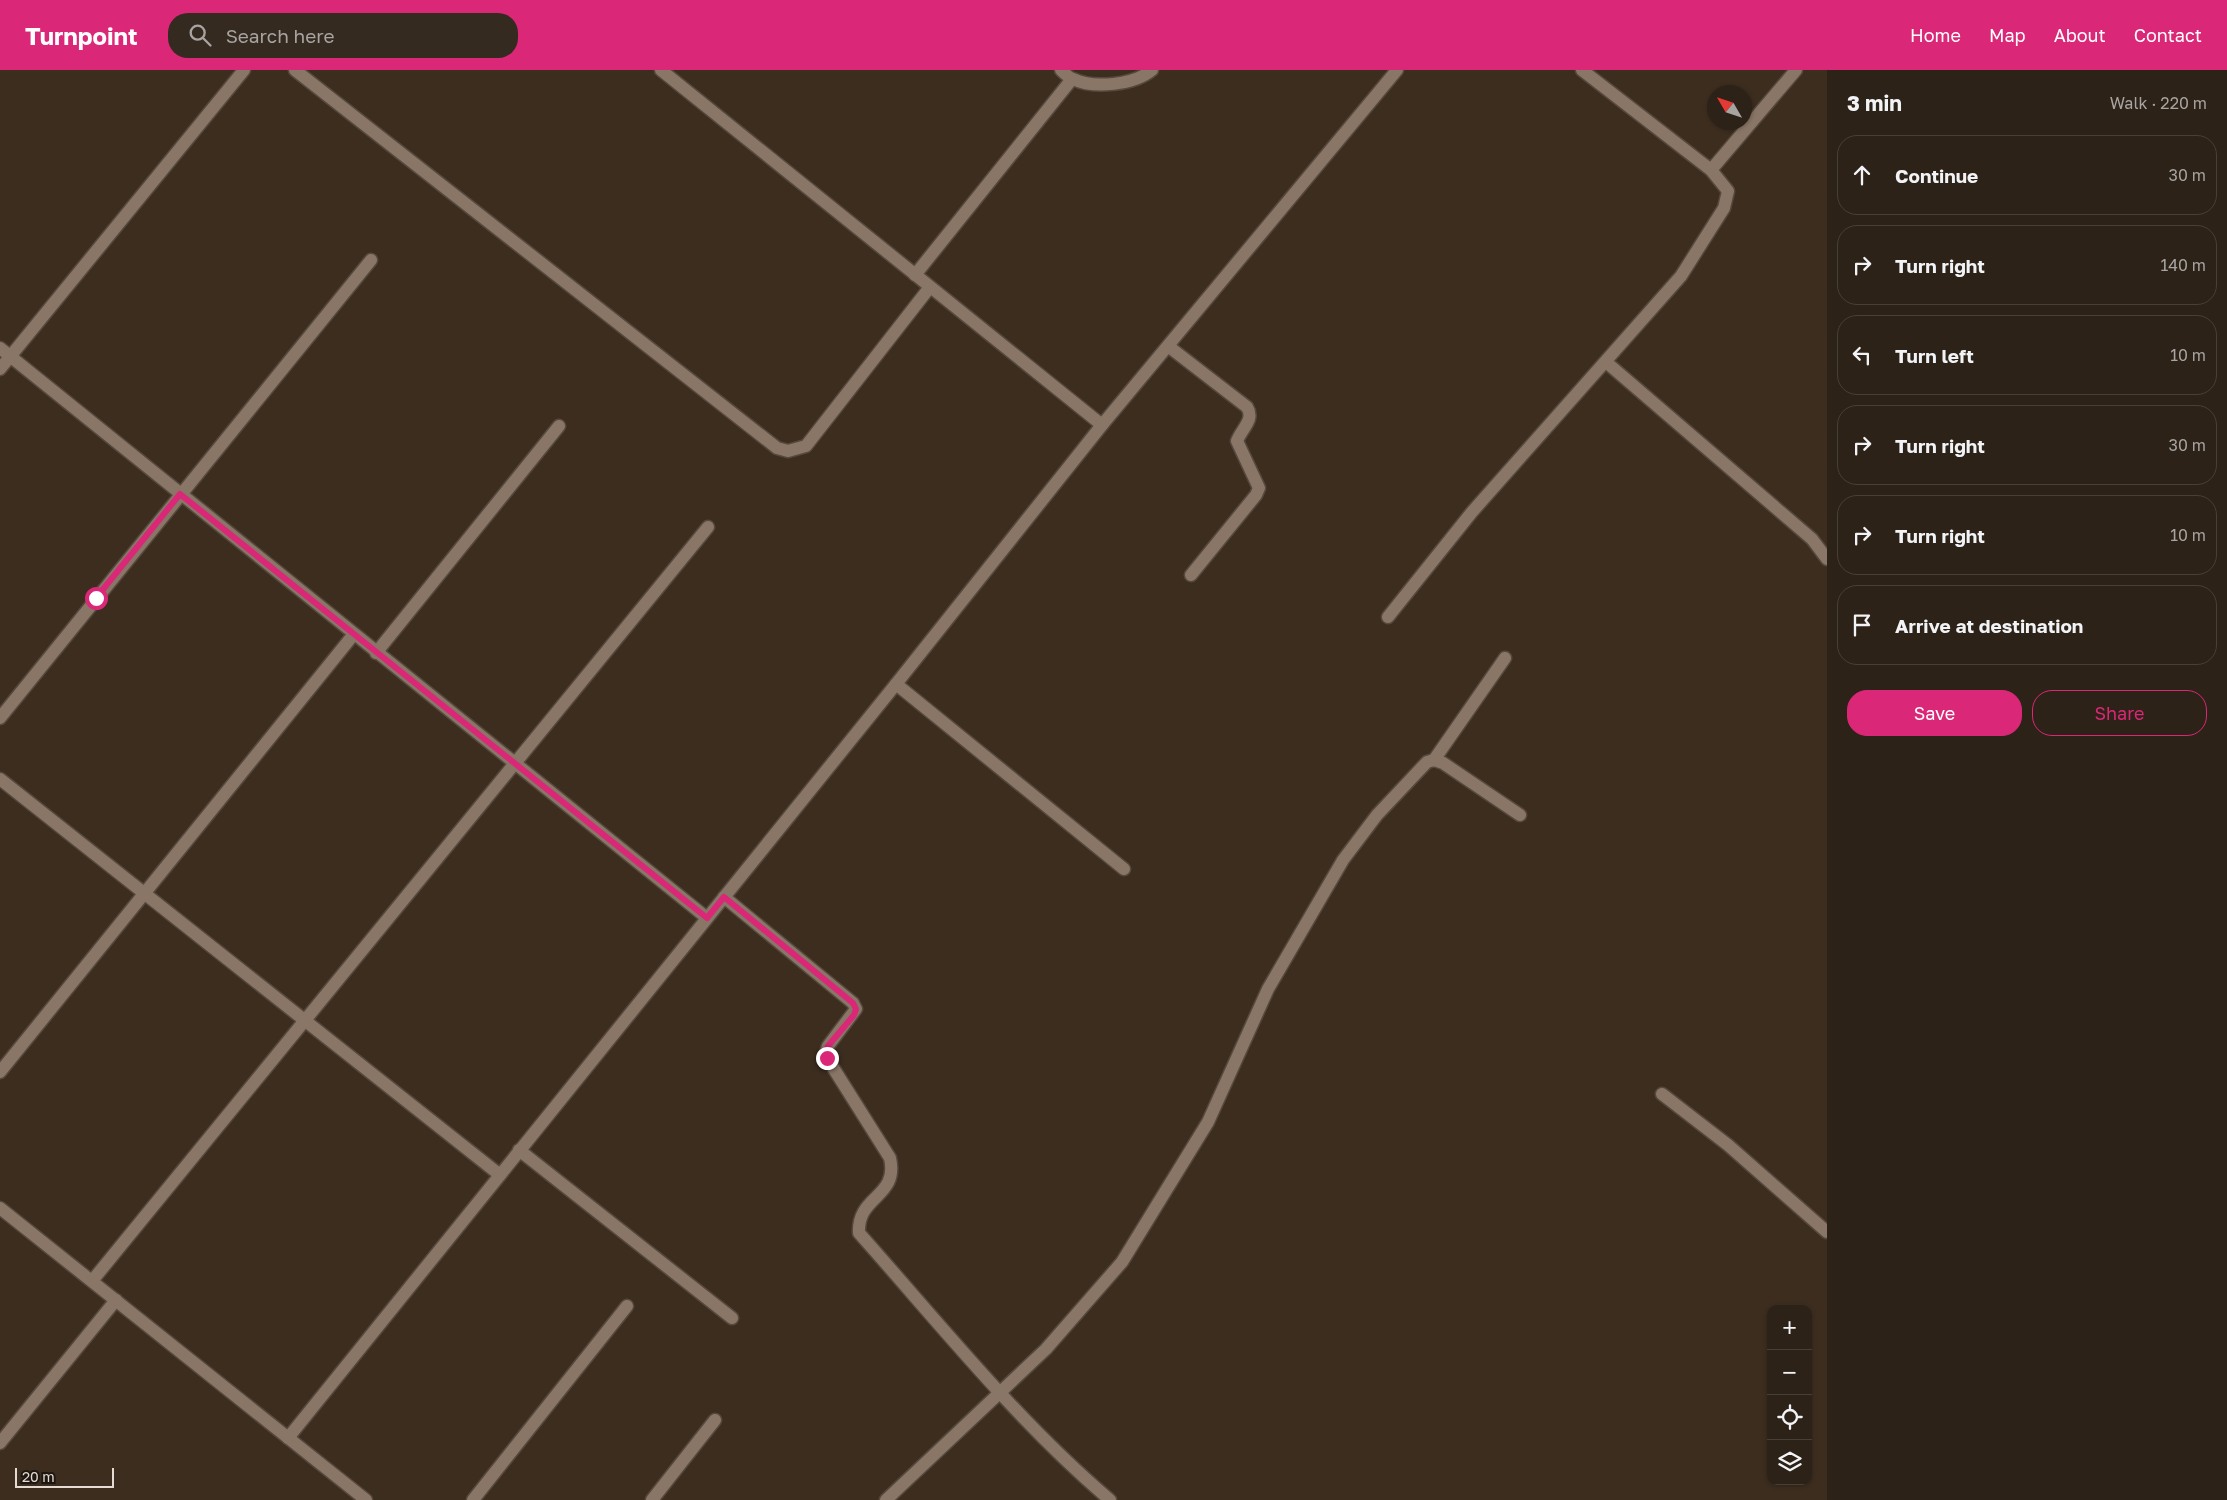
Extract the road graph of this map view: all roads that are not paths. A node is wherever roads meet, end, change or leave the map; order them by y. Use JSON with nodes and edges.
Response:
{"nodes":[{"id":1,"x":244,"y":70,"type":"edge"},
{"id":2,"x":295,"y":70,"type":"edge"},
{"id":3,"x":661,"y":70,"type":"edge"},
{"id":4,"x":1061,"y":70,"type":"edge"},
{"id":5,"x":1152,"y":70,"type":"edge"},
{"id":6,"x":1397,"y":70,"type":"edge"},
{"id":7,"x":1582,"y":70,"type":"edge"},
{"id":8,"x":1796,"y":70,"type":"edge"},
{"id":9,"x":1072,"y":79,"type":"junction"},
{"id":10,"x":1711,"y":170,"type":"junction"},
{"id":11,"x":371,"y":260,"type":"dead end"},
{"id":12,"x":915,"y":274,"type":"junction"},
{"id":13,"x":930,"y":287,"type":"junction"},
{"id":14,"x":1168,"y":346,"type":"junction"},
{"id":15,"x":5,"y":352,"type":"edge"},
{"id":16,"x":1606,"y":362,"type":"junction"},
{"id":17,"x":0,"y":369,"type":"edge"},
{"id":18,"x":1102,"y":425,"type":"junction"},
{"id":19,"x":559,"y":426,"type":"dead end"},
{"id":20,"x":180,"y":494,"type":"junction"},
{"id":21,"x":708,"y":527,"type":"dead end"},
{"id":22,"x":1827,"y":559,"type":"edge"},
{"id":23,"x":1191,"y":575,"type":"dead end"},
{"id":24,"x":1388,"y":617,"type":"dead end"},
{"id":25,"x":354,"y":634,"type":"junction"},
{"id":26,"x":376,"y":653,"type":"junction"},
{"id":27,"x":1505,"y":658,"type":"dead end"},
{"id":28,"x":896,"y":684,"type":"junction"},
{"id":29,"x":0,"y":718,"type":"edge"},
{"id":30,"x":1434,"y":760,"type":"junction"},
{"id":31,"x":513,"y":764,"type":"junction"},
{"id":32,"x":0,"y":779,"type":"edge"},
{"id":33,"x":1520,"y":815,"type":"dead end"},
{"id":34,"x":1124,"y":869,"type":"dead end"},
{"id":35,"x":146,"y":894,"type":"junction"},
{"id":36,"x":724,"y":897,"type":"junction"},
{"id":37,"x":707,"y":918,"type":"junction"},
{"id":38,"x":304,"y":1019,"type":"junction"},
{"id":39,"x":0,"y":1072,"type":"edge"},
{"id":40,"x":1662,"y":1094,"type":"dead end"},
{"id":41,"x":520,"y":1150,"type":"junction"},
{"id":42,"x":500,"y":1175,"type":"junction"},
{"id":43,"x":0,"y":1208,"type":"edge"},
{"id":44,"x":1827,"y":1232,"type":"edge"},
{"id":45,"x":92,"y":1282,"type":"junction"},
{"id":46,"x":116,"y":1300,"type":"junction"},
{"id":47,"x":627,"y":1306,"type":"dead end"},
{"id":48,"x":732,"y":1318,"type":"dead end"},
{"id":49,"x":999,"y":1391,"type":"junction"},
{"id":50,"x":715,"y":1420,"type":"dead end"},
{"id":51,"x":288,"y":1438,"type":"junction"},
{"id":52,"x":0,"y":1443,"type":"edge"},
{"id":53,"x":366,"y":1500,"type":"edge"},
{"id":54,"x":473,"y":1500,"type":"edge"},
{"id":55,"x":652,"y":1500,"type":"edge"},
{"id":56,"x":886,"y":1500,"type":"edge"},
{"id":57,"x":1110,"y":1500,"type":"edge"}],
"edges":[{"from":1,"to":15,"type":"street"},
{"from":2,"to":13,"type":"street"},
{"from":3,"to":12,"type":"street"},
{"from":4,"to":9,"type":"street"},
{"from":5,"to":9,"type":"street"},
{"from":6,"to":14,"type":"street"},
{"from":7,"to":10,"type":"street"},
{"from":8,"to":10,"type":"street"},
{"from":9,"to":12,"type":"street"},
{"from":10,"to":16,"type":"street"},
{"from":11,"to":20,"type":"street"},
{"from":12,"to":13,"type":"street"},
{"from":13,"to":18,"type":"street"},
{"from":14,"to":18,"type":"street"},
{"from":14,"to":23,"type":"street"},
{"from":15,"to":17,"type":"street"},
{"from":15,"to":20,"type":"street"},
{"from":16,"to":22,"type":"street"},
{"from":16,"to":24,"type":"street"},
{"from":18,"to":28,"type":"street"},
{"from":19,"to":26,"type":"street"},
{"from":20,"to":25,"type":"street"},
{"from":20,"to":29,"type":"street"},
{"from":21,"to":31,"type":"street"},
{"from":25,"to":26,"type":"street"},
{"from":25,"to":35,"type":"street"},
{"from":26,"to":31,"type":"street"},
{"from":27,"to":30,"type":"street"},
{"from":28,"to":34,"type":"street"},
{"from":28,"to":36,"type":"street"},
{"from":30,"to":33,"type":"street"},
{"from":30,"to":49,"type":"street"},
{"from":31,"to":37,"type":"street"},
{"from":31,"to":38,"type":"street"},
{"from":32,"to":35,"type":"street"},
{"from":35,"to":38,"type":"street"},
{"from":35,"to":39,"type":"street"},
{"from":36,"to":37,"type":"street"},
{"from":36,"to":49,"type":"street"},
{"from":37,"to":41,"type":"street"},
{"from":38,"to":42,"type":"street"},
{"from":38,"to":45,"type":"street"},
{"from":40,"to":44,"type":"street"},
{"from":41,"to":42,"type":"street"},
{"from":41,"to":48,"type":"street"},
{"from":42,"to":51,"type":"street"},
{"from":43,"to":45,"type":"street"},
{"from":45,"to":46,"type":"street"},
{"from":46,"to":51,"type":"street"},
{"from":46,"to":52,"type":"street"},
{"from":47,"to":54,"type":"street"},
{"from":49,"to":56,"type":"street"},
{"from":49,"to":57,"type":"street"},
{"from":50,"to":55,"type":"street"},
{"from":51,"to":53,"type":"street"}]}
